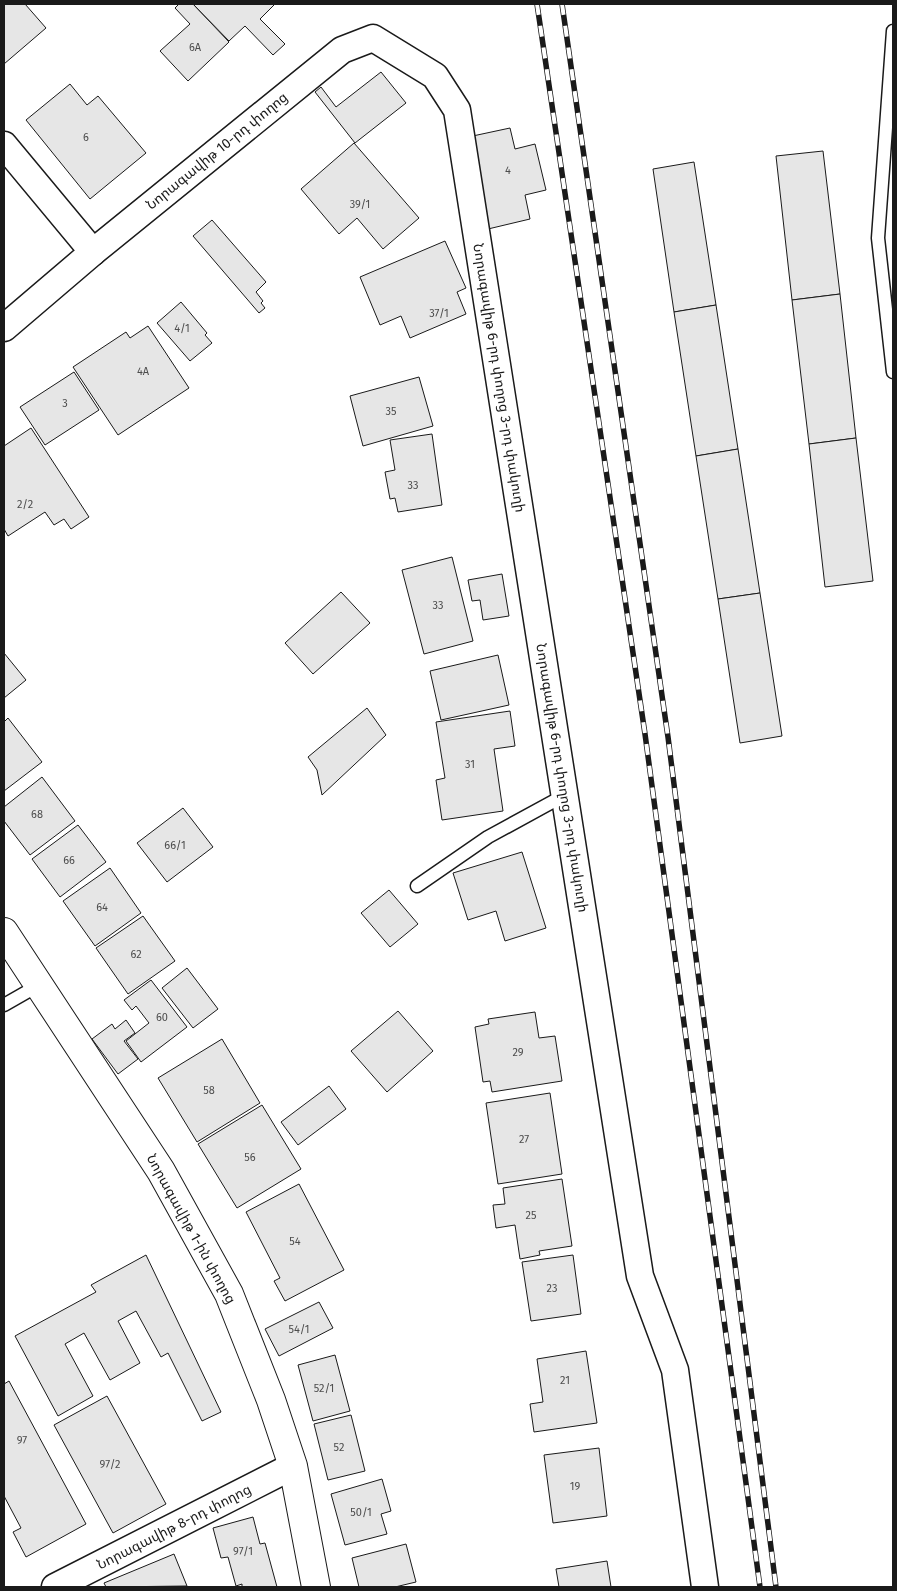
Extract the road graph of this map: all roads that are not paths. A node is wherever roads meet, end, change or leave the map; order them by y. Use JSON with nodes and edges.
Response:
{"nodes":[{"id":1,"x":893,"y":31,"type":"edge"},
{"id":2,"x":342,"y":50,"type":"joint"},
{"id":3,"x":4,"y":145,"type":"edge"},
{"id":4,"x":93,"y":252,"type":"junction"},
{"id":5,"x":4,"y":328,"type":"edge"},
{"id":6,"x":893,"y":372,"type":"edge"},
{"id":7,"x":565,"y":795,"type":"junction"},
{"id":8,"x":417,"y":886,"type":"dead end"},
{"id":9,"x":4,"y":932,"type":"edge"},
{"id":10,"x":39,"y":985,"type":"junction"},
{"id":11,"x":4,"y":1005,"type":"edge"},
{"id":12,"x":293,"y":1466,"type":"junction"},
{"id":13,"x":55,"y":1587,"type":"edge"},
{"id":14,"x":316,"y":1587,"type":"edge"},
{"id":15,"x":705,"y":1587,"type":"edge"}],
"edges":[{"from":1,"to":6,"type":"lane"},
{"from":2,"to":4,"type":"street","name":"Նորագավիթ 10-րդ փողոց"},
{"from":2,"to":7,"type":"street","name":"Նորագավիթ 6-րդ փողոց 3-րդ փակուղի"},
{"from":3,"to":4,"type":"street"},
{"from":4,"to":5,"type":"street","name":"Նորագավիթ 10-րդ փողոց"},
{"from":7,"to":8,"type":"lane"},
{"from":7,"to":15,"type":"street","name":"Նորագավիթ 6-րդ փողոց 3-րդ փակուղի"},
{"from":9,"to":10,"type":"main road","name":"Նորագավիթ 1-ին փողոց"},
{"from":10,"to":11,"type":"lane"},
{"from":10,"to":12,"type":"main road","name":"Նորագավիթ 1-ին փողոց"},
{"from":12,"to":13,"type":"street","name":"Նորագավիթ 8-րդ փողոց"},
{"from":12,"to":14,"type":"main road","name":"Նորագավիթ 1-ին փողոց"}]}
